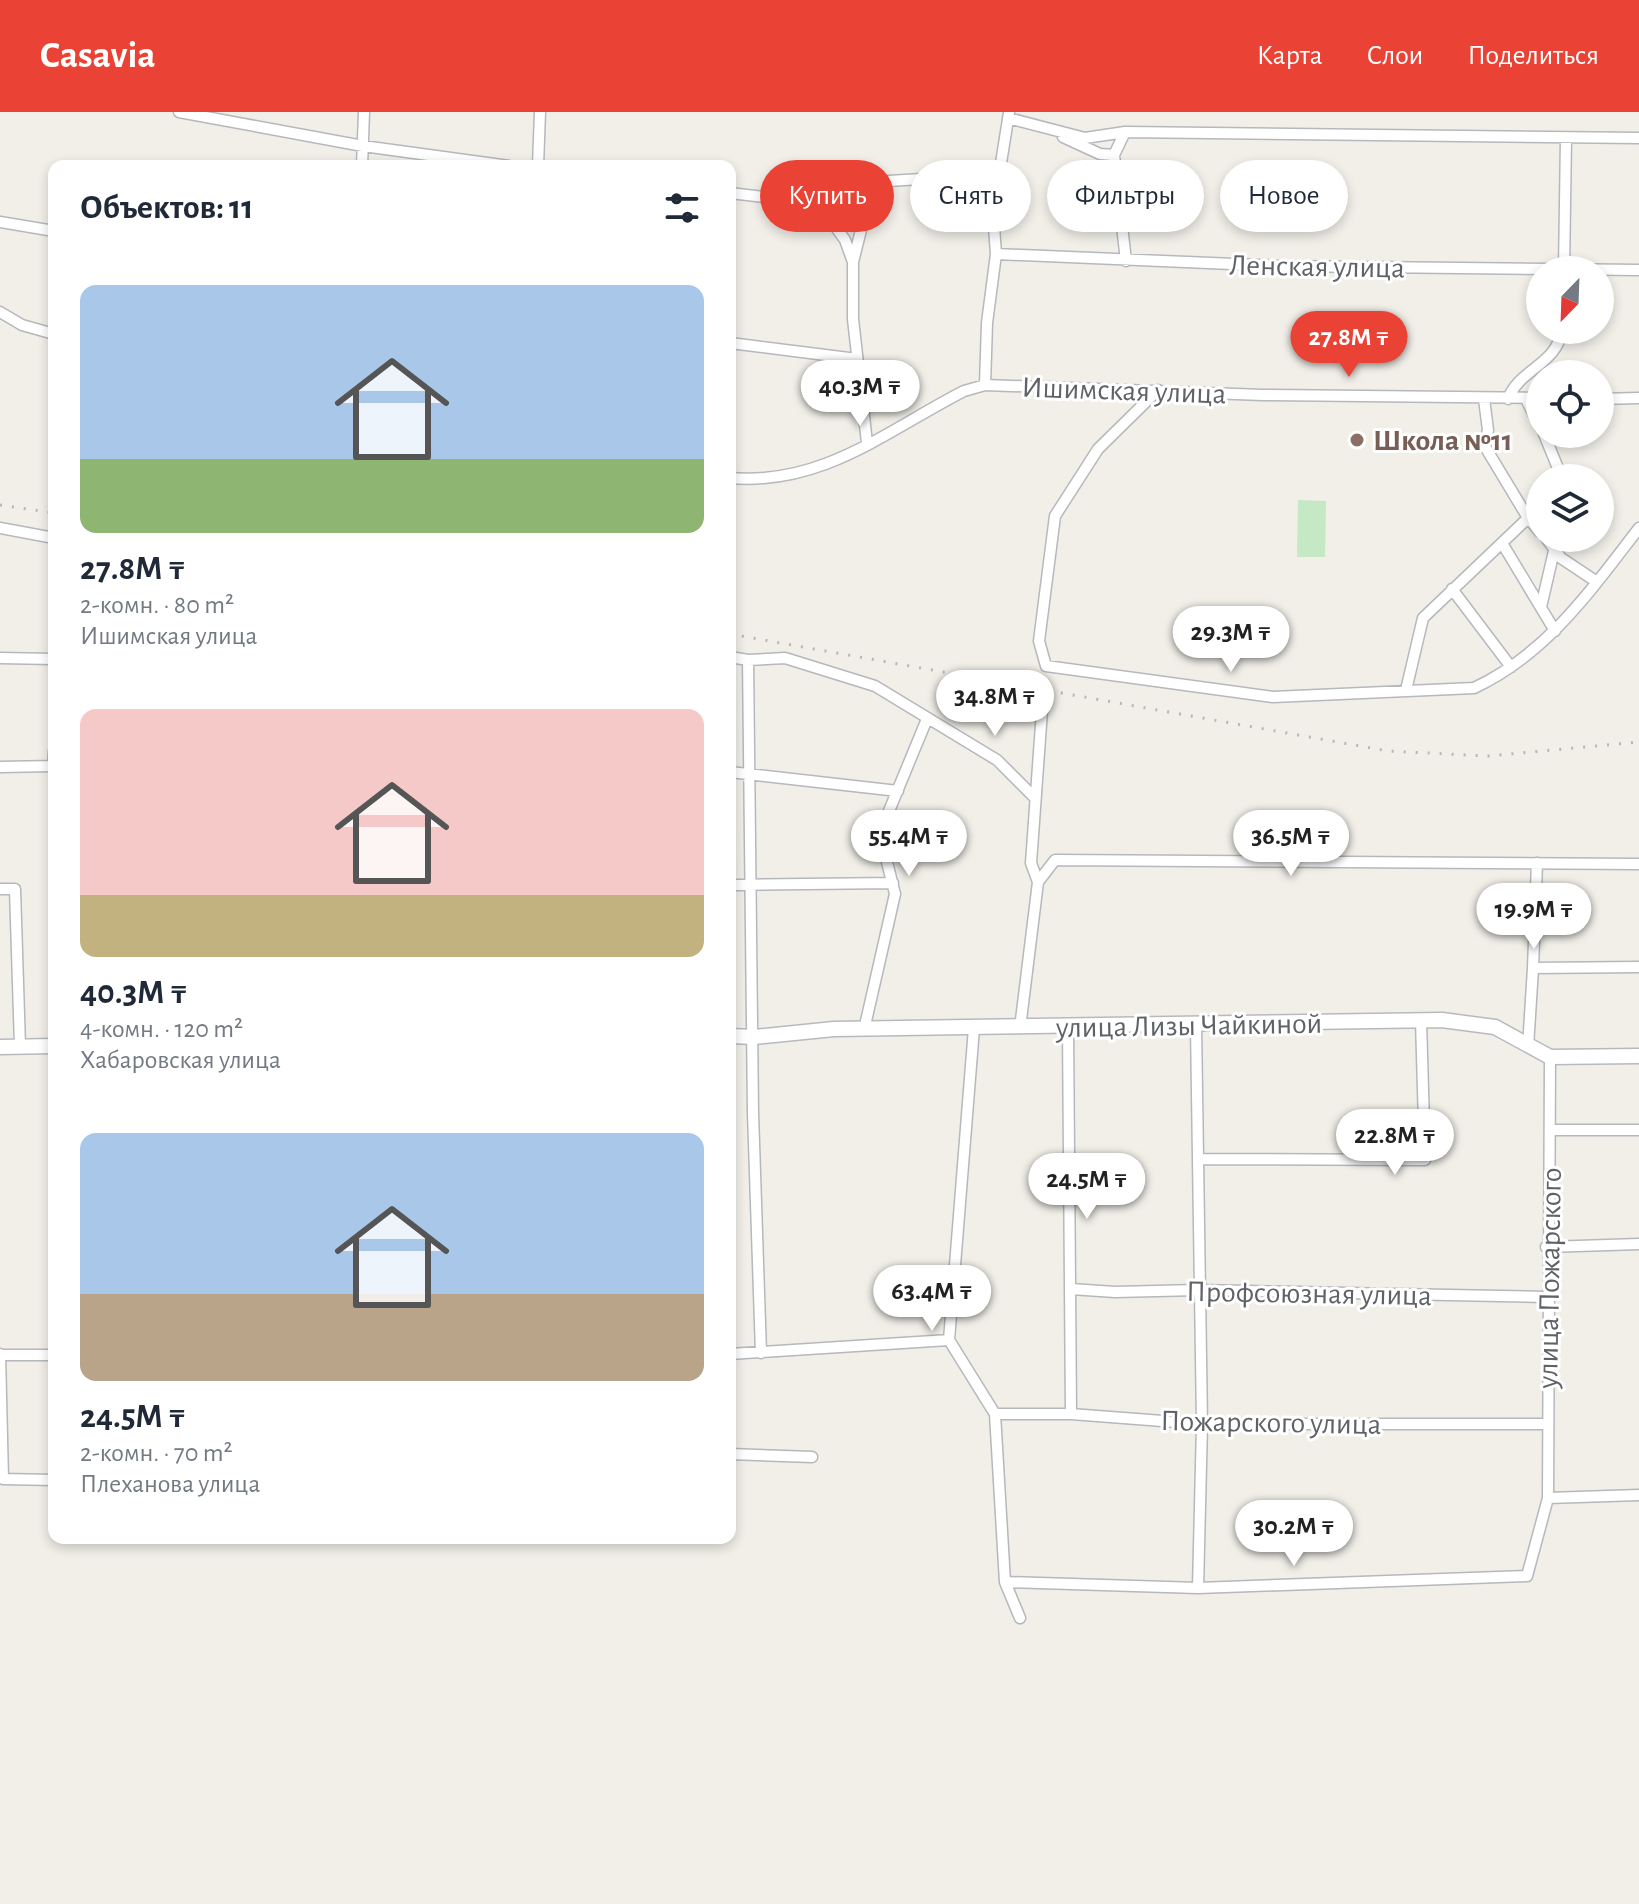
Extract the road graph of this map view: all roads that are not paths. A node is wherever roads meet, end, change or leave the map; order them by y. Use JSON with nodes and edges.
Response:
{"nodes":[{"id":1,"x":179,"y":112,"type":"edge"},
{"id":2,"x":364,"y":112,"type":"edge"},
{"id":3,"x":540,"y":112,"type":"edge"},
{"id":4,"x":1037,"y":112,"type":"edge"},
{"id":5,"x":1008,"y":115,"type":"edge"},
{"id":6,"x":1046,"y":127,"type":"junction"},
{"id":7,"x":1125,"y":132,"type":"junction"},
{"id":8,"x":1566,"y":138,"type":"junction"},
{"id":9,"x":1639,"y":138,"type":"edge"},
{"id":10,"x":363,"y":146,"type":"junction"},
{"id":11,"x":1114,"y":155,"type":"junction"},
{"id":12,"x":362,"y":160,"type":"edge"},
{"id":13,"x":465,"y":160,"type":"edge"},
{"id":14,"x":538,"y":160,"type":"edge"},
{"id":15,"x":1002,"y":160,"type":"edge"},
{"id":16,"x":910,"y":180,"type":"edge"},
{"id":17,"x":736,"y":194,"type":"edge"},
{"id":18,"x":0,"y":222,"type":"edge"},
{"id":19,"x":48,"y":230,"type":"edge"},
{"id":20,"x":994,"y":232,"type":"edge"},
{"id":21,"x":996,"y":254,"type":"junction"},
{"id":22,"x":1564,"y":256,"type":"edge"},
{"id":23,"x":1126,"y":261,"type":"junction"},
{"id":24,"x":853,"y":262,"type":"junction"},
{"id":25,"x":1526,"y":269,"type":"edge"},
{"id":26,"x":1614,"y":270,"type":"edge"},
{"id":27,"x":1639,"y":270,"type":"edge"},
{"id":28,"x":0,"y":312,"type":"edge"},
{"id":29,"x":48,"y":332,"type":"edge"},
{"id":30,"x":736,"y":344,"type":"edge"},
{"id":31,"x":1558,"y":344,"type":"edge"},
{"id":32,"x":857,"y":359,"type":"junction"},
{"id":33,"x":985,"y":385,"type":"junction"},
{"id":34,"x":1158,"y":390,"type":"junction"},
{"id":35,"x":1639,"y":398,"type":"edge"},
{"id":36,"x":1484,"y":399,"type":"junction"},
{"id":37,"x":1508,"y":399,"type":"junction"},
{"id":38,"x":1526,"y":399,"type":"edge"},
{"id":39,"x":1614,"y":399,"type":"edge"},
{"id":40,"x":867,"y":443,"type":"junction"},
{"id":41,"x":736,"y":479,"type":"edge"},
{"id":42,"x":1526,"y":515,"type":"edge"},
{"id":43,"x":1526,"y":520,"type":"edge"},
{"id":44,"x":0,"y":528,"type":"edge"},
{"id":45,"x":1639,"y":528,"type":"edge"},
{"id":46,"x":48,"y":537,"type":"edge"},
{"id":47,"x":1502,"y":543,"type":"junction"},
{"id":48,"x":1556,"y":553,"type":"joint"},
{"id":49,"x":1597,"y":582,"type":"junction"},
{"id":50,"x":1452,"y":589,"type":"junction"},
{"id":51,"x":1541,"y":607,"type":"junction"},
{"id":52,"x":1555,"y":631,"type":"junction"},
{"id":53,"x":0,"y":658,"type":"edge"},
{"id":54,"x":736,"y":658,"type":"edge"},
{"id":55,"x":48,"y":659,"type":"edge"},
{"id":56,"x":748,"y":660,"type":"junction"},
{"id":57,"x":1511,"y":667,"type":"junction"},
{"id":58,"x":1406,"y":690,"type":"junction"},
{"id":59,"x":1043,"y":697,"type":"dead end"},
{"id":60,"x":927,"y":719,"type":"junction"},
{"id":61,"x":48,"y":766,"type":"edge"},
{"id":62,"x":0,"y":767,"type":"edge"},
{"id":63,"x":736,"y":773,"type":"edge"},
{"id":64,"x":747,"y":774,"type":"junction"},
{"id":65,"x":898,"y":791,"type":"junction"},
{"id":66,"x":1034,"y":797,"type":"junction"},
{"id":67,"x":1537,"y":863,"type":"junction"},
{"id":68,"x":1639,"y":864,"type":"edge"},
{"id":69,"x":1038,"y":882,"type":"junction"},
{"id":70,"x":893,"y":883,"type":"junction"},
{"id":71,"x":736,"y":885,"type":"edge"},
{"id":72,"x":751,"y":886,"type":"junction"},
{"id":73,"x":0,"y":889,"type":"edge"},
{"id":74,"x":1639,"y":967,"type":"edge"},
{"id":75,"x":1533,"y":968,"type":"junction"},
{"id":76,"x":1421,"y":1020,"type":"junction"},
{"id":77,"x":1196,"y":1025,"type":"junction"},
{"id":78,"x":1068,"y":1027,"type":"junction"},
{"id":79,"x":974,"y":1028,"type":"junction"},
{"id":80,"x":1020,"y":1028,"type":"junction"},
{"id":81,"x":864,"y":1030,"type":"junction"},
{"id":82,"x":736,"y":1036,"type":"edge"},
{"id":83,"x":754,"y":1037,"type":"junction"},
{"id":84,"x":20,"y":1046,"type":"junction"},
{"id":85,"x":48,"y":1046,"type":"edge"},
{"id":86,"x":0,"y":1047,"type":"edge"},
{"id":87,"x":1528,"y":1047,"type":"junction"},
{"id":88,"x":1639,"y":1056,"type":"edge"},
{"id":89,"x":1550,"y":1057,"type":"junction"},
{"id":90,"x":1551,"y":1130,"type":"junction"},
{"id":91,"x":1639,"y":1130,"type":"edge"},
{"id":92,"x":1198,"y":1159,"type":"junction"},
{"id":93,"x":1639,"y":1244,"type":"edge"},
{"id":94,"x":1546,"y":1247,"type":"junction"},
{"id":95,"x":1071,"y":1289,"type":"junction"},
{"id":96,"x":1198,"y":1290,"type":"junction"},
{"id":97,"x":1547,"y":1297,"type":"junction"},
{"id":98,"x":949,"y":1340,"type":"junction"},
{"id":99,"x":761,"y":1353,"type":"junction"},
{"id":100,"x":736,"y":1354,"type":"edge"},
{"id":101,"x":0,"y":1355,"type":"edge"},
{"id":102,"x":48,"y":1355,"type":"edge"},
{"id":103,"x":995,"y":1414,"type":"junction"},
{"id":104,"x":1071,"y":1414,"type":"junction"},
{"id":105,"x":1202,"y":1424,"type":"junction"},
{"id":106,"x":1547,"y":1424,"type":"junction"},
{"id":107,"x":736,"y":1454,"type":"edge"},
{"id":108,"x":812,"y":1457,"type":"dead end"},
{"id":109,"x":48,"y":1480,"type":"edge"},
{"id":110,"x":1639,"y":1495,"type":"edge"},
{"id":111,"x":1548,"y":1498,"type":"junction"},
{"id":112,"x":1005,"y":1582,"type":"junction"},
{"id":113,"x":1198,"y":1588,"type":"junction"},
{"id":114,"x":1020,"y":1618,"type":"dead end"}],
"edges":[{"from":1,"to":10,"type":"street"},
{"from":2,"to":10,"type":"street"},
{"from":3,"to":14,"type":"street"},
{"from":4,"to":6,"type":"street"},
{"from":5,"to":6,"type":"street"},
{"from":5,"to":15,"type":"street"},
{"from":6,"to":7,"type":"street"},
{"from":6,"to":11,"type":"street"},
{"from":7,"to":8,"type":"street"},
{"from":7,"to":11,"type":"street"},
{"from":8,"to":9,"type":"street"},
{"from":8,"to":22,"type":"street"},
{"from":10,"to":12,"type":"street"},
{"from":10,"to":13,"type":"street"},
{"from":11,"to":23,"type":"street"},
{"from":16,"to":24,"type":"street"},
{"from":17,"to":24,"type":"street"},
{"from":18,"to":19,"type":"street"},
{"from":20,"to":21,"type":"street"},
{"from":21,"to":23,"type":"street","name":"Ленская улица"},
{"from":21,"to":33,"type":"street"},
{"from":23,"to":25,"type":"street","name":"Ленская улица"},
{"from":24,"to":32,"type":"street"},
{"from":26,"to":27,"type":"street","name":"Ленская улица"},
{"from":28,"to":29,"type":"street"},
{"from":30,"to":32,"type":"street"},
{"from":31,"to":37,"type":"street"},
{"from":32,"to":40,"type":"street"},
{"from":33,"to":34,"type":"street","name":"Ишимская улица"},
{"from":33,"to":40,"type":"street","name":"Ишимская улица"},
{"from":34,"to":36,"type":"street","name":"Ишимская улица"},
{"from":34,"to":58,"type":"street"},
{"from":35,"to":39,"type":"street"},
{"from":36,"to":37,"type":"street","name":"Ишимская улица"},
{"from":36,"to":42,"type":"street"},
{"from":37,"to":38,"type":"street","name":"Ишимская улица"},
{"from":40,"to":41,"type":"street","name":"Ишимская улица"},
{"from":43,"to":47,"type":"street"},
{"from":44,"to":46,"type":"street"},
{"from":45,"to":49,"type":"street"},
{"from":47,"to":50,"type":"street"},
{"from":47,"to":51,"type":"street"},
{"from":48,"to":49,"type":"street"},
{"from":48,"to":51,"type":"street"},
{"from":49,"to":52,"type":"street"},
{"from":50,"to":57,"type":"street"},
{"from":50,"to":58,"type":"street"},
{"from":51,"to":52,"type":"street"},
{"from":52,"to":57,"type":"street"},
{"from":53,"to":55,"type":"street"},
{"from":54,"to":56,"type":"street"},
{"from":56,"to":60,"type":"street"},
{"from":56,"to":64,"type":"street"},
{"from":57,"to":58,"type":"street"},
{"from":59,"to":66,"type":"street"},
{"from":60,"to":65,"type":"street"},
{"from":60,"to":66,"type":"street"},
{"from":61,"to":62,"type":"street"},
{"from":63,"to":64,"type":"street"},
{"from":64,"to":65,"type":"street"},
{"from":64,"to":72,"type":"street"},
{"from":65,"to":70,"type":"street"},
{"from":66,"to":69,"type":"street"},
{"from":67,"to":68,"type":"street"},
{"from":67,"to":69,"type":"street"},
{"from":67,"to":75,"type":"street"},
{"from":69,"to":80,"type":"street"},
{"from":70,"to":72,"type":"street"},
{"from":70,"to":81,"type":"street"},
{"from":71,"to":72,"type":"street"},
{"from":72,"to":83,"type":"street"},
{"from":73,"to":84,"type":"street"},
{"from":74,"to":75,"type":"street"},
{"from":75,"to":87,"type":"street"},
{"from":76,"to":77,"type":"street","name":"улица Лизы Чайкиной"},
{"from":76,"to":87,"type":"street","name":"улица Лизы Чайкиной"},
{"from":76,"to":92,"type":"street"},
{"from":77,"to":78,"type":"street","name":"улица Лизы Чайкиной"},
{"from":77,"to":92,"type":"street"},
{"from":78,"to":80,"type":"street","name":"улица Лизы Чайкиной"},
{"from":78,"to":95,"type":"street"},
{"from":79,"to":80,"type":"street","name":"улица Лизы Чайкиной"},
{"from":79,"to":81,"type":"street","name":"улица Лизы Чайкиной"},
{"from":79,"to":98,"type":"street"},
{"from":81,"to":83,"type":"street","name":"улица Лизы Чайкиной"},
{"from":82,"to":83,"type":"street","name":"улица Лизы Чайкиной"},
{"from":83,"to":99,"type":"street"},
{"from":84,"to":85,"type":"street"},
{"from":84,"to":86,"type":"street"},
{"from":87,"to":89,"type":"street","name":"улица Лизы Чайкиной"},
{"from":88,"to":89,"type":"street","name":"улица Лизы Чайкиной"},
{"from":89,"to":90,"type":"street","name":"улица Пожарского"},
{"from":90,"to":91,"type":"street"},
{"from":90,"to":94,"type":"street","name":"улица Пожарского"},
{"from":92,"to":96,"type":"street"},
{"from":93,"to":94,"type":"street"},
{"from":94,"to":97,"type":"street","name":"улица Пожарского"},
{"from":95,"to":96,"type":"street","name":"Профсоюзная улица"},
{"from":95,"to":104,"type":"street"},
{"from":96,"to":97,"type":"street","name":"Профсоюзная улица"},
{"from":96,"to":105,"type":"street"},
{"from":97,"to":106,"type":"street","name":"улица Пожарского"},
{"from":98,"to":99,"type":"street"},
{"from":98,"to":103,"type":"street"},
{"from":99,"to":100,"type":"street"},
{"from":101,"to":102,"type":"street"},
{"from":101,"to":109,"type":"street"},
{"from":103,"to":104,"type":"street","name":"Пожарского улица"},
{"from":103,"to":112,"type":"street"},
{"from":104,"to":105,"type":"street","name":"Пожарского улица"},
{"from":105,"to":106,"type":"street","name":"Пожарского улица"},
{"from":105,"to":113,"type":"street"},
{"from":106,"to":111,"type":"street","name":"улица Пожарского"},
{"from":107,"to":108,"type":"street"},
{"from":110,"to":111,"type":"street"},
{"from":111,"to":113,"type":"street"},
{"from":112,"to":113,"type":"street"},
{"from":112,"to":114,"type":"street"}]}
